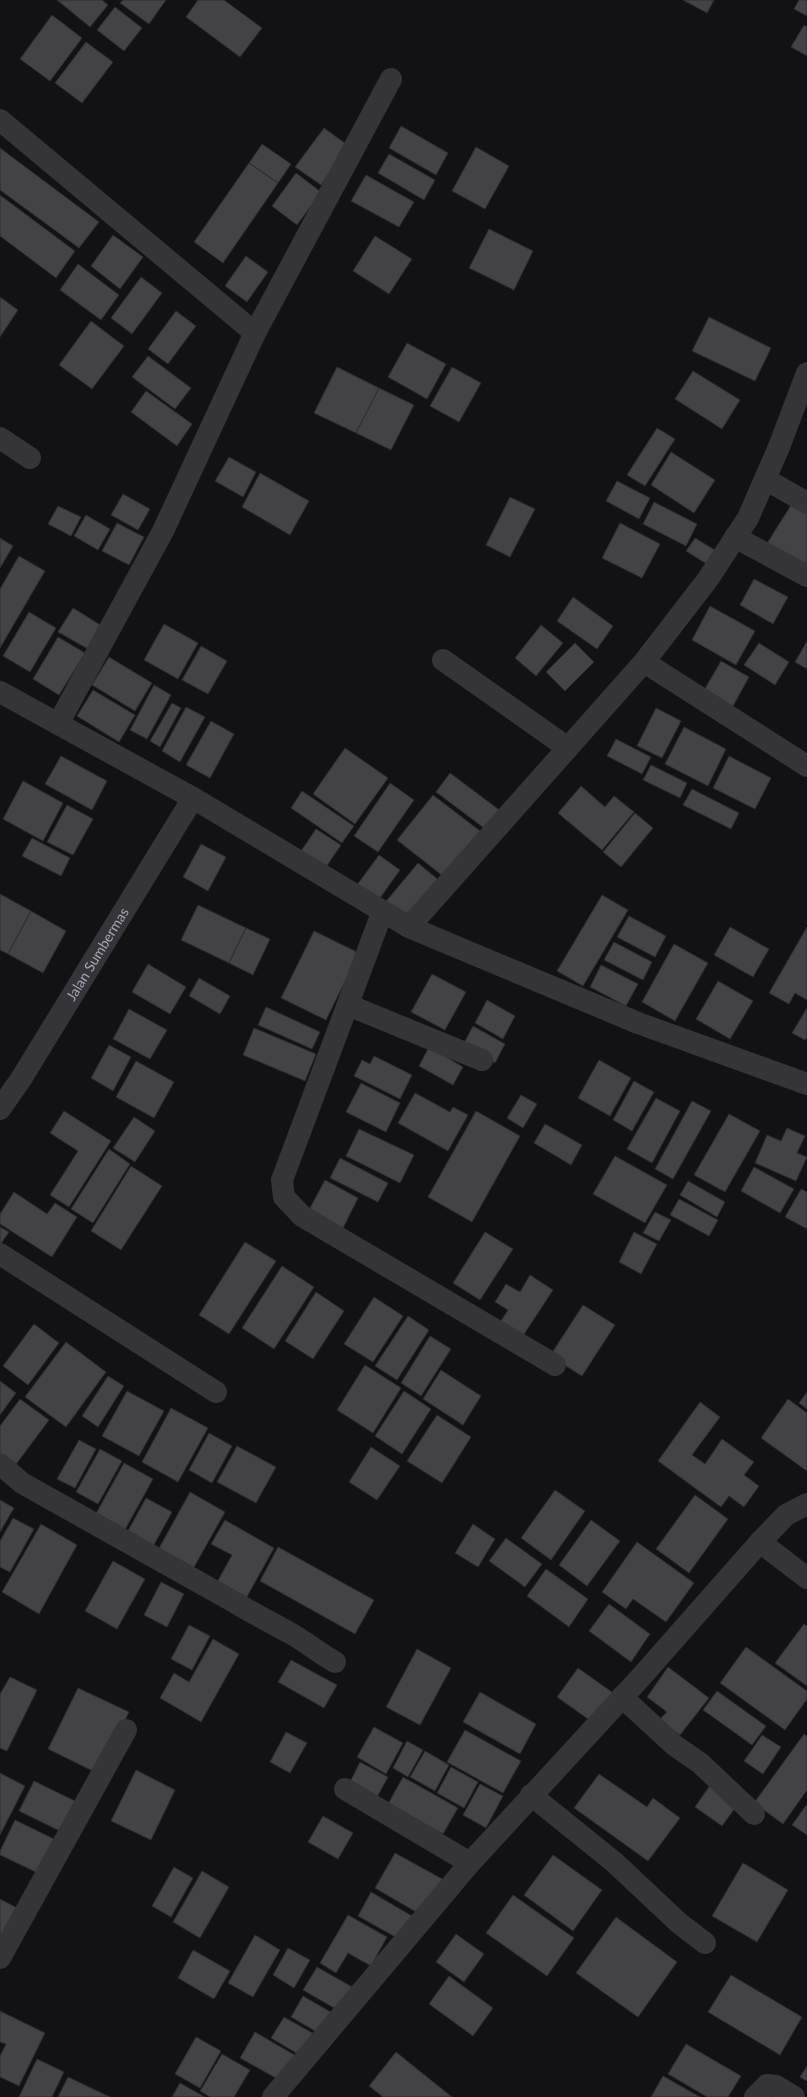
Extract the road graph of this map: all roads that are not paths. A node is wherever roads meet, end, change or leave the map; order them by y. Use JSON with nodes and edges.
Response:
{"nodes":[{"id":1,"x":391,"y":79,"type":"dead end"},
{"id":2,"x":0,"y":120,"type":"edge"},
{"id":3,"x":255,"y":333,"type":"junction"},
{"id":4,"x":807,"y":373,"type":"edge"},
{"id":5,"x":0,"y":438,"type":"edge"},
{"id":6,"x":30,"y":458,"type":"dead end"},
{"id":7,"x":765,"y":479,"type":"junction"},
{"id":8,"x":807,"y":503,"type":"edge"},
{"id":9,"x":735,"y":537,"type":"junction"},
{"id":10,"x":807,"y":576,"type":"edge"},
{"id":11,"x":443,"y":660,"type":"dead end"},
{"id":12,"x":644,"y":662,"type":"junction"},
{"id":13,"x":0,"y":692,"type":"edge"},
{"id":14,"x":58,"y":724,"type":"junction"},
{"id":15,"x":568,"y":748,"type":"junction"},
{"id":16,"x":807,"y":766,"type":"edge"},
{"id":17,"x":193,"y":798,"type":"junction"},
{"id":18,"x":382,"y":913,"type":"junction"},
{"id":19,"x":409,"y":927,"type":"junction"},
{"id":20,"x":348,"y":1005,"type":"junction"},
{"id":21,"x":482,"y":1060,"type":"dead end"},
{"id":22,"x":807,"y":1084,"type":"edge"},
{"id":23,"x":0,"y":1109,"type":"edge"},
{"id":24,"x":0,"y":1254,"type":"edge"},
{"id":25,"x":555,"y":1365,"type":"dead end"},
{"id":26,"x":216,"y":1392,"type":"dead end"},
{"id":27,"x":0,"y":1464,"type":"edge"},
{"id":28,"x":807,"y":1504,"type":"edge"},
{"id":29,"x":760,"y":1542,"type":"junction"},
{"id":30,"x":807,"y":1578,"type":"edge"},
{"id":31,"x":335,"y":1662,"type":"dead end"},
{"id":32,"x":622,"y":1697,"type":"junction"},
{"id":33,"x":126,"y":1730,"type":"dead end"},
{"id":34,"x":345,"y":1789,"type":"dead end"},
{"id":35,"x":532,"y":1795,"type":"junction"},
{"id":36,"x":754,"y":1814,"type":"dead end"},
{"id":37,"x":470,"y":1863,"type":"junction"},
{"id":38,"x":705,"y":1943,"type":"dead end"},
{"id":39,"x":0,"y":1958,"type":"edge"},
{"id":40,"x":273,"y":2097,"type":"edge"},
{"id":41,"x":755,"y":2097,"type":"edge"},
{"id":42,"x":794,"y":2097,"type":"edge"}],
"edges":[{"from":1,"to":3,"type":"street"},
{"from":2,"to":3,"type":"street"},
{"from":3,"to":14,"type":"street"},
{"from":4,"to":7,"type":"street"},
{"from":5,"to":6,"type":"street"},
{"from":7,"to":8,"type":"street"},
{"from":7,"to":9,"type":"street"},
{"from":9,"to":10,"type":"street"},
{"from":9,"to":12,"type":"street"},
{"from":11,"to":15,"type":"street"},
{"from":12,"to":15,"type":"street"},
{"from":12,"to":16,"type":"street"},
{"from":13,"to":14,"type":"street"},
{"from":14,"to":17,"type":"street"},
{"from":15,"to":19,"type":"street"},
{"from":17,"to":18,"type":"street"},
{"from":17,"to":23,"type":"street","name":"Jalan Sumbermas"},
{"from":18,"to":19,"type":"street"},
{"from":18,"to":20,"type":"street"},
{"from":19,"to":22,"type":"street"},
{"from":20,"to":21,"type":"street"},
{"from":20,"to":25,"type":"street"},
{"from":24,"to":26,"type":"street"},
{"from":27,"to":31,"type":"street"},
{"from":28,"to":29,"type":"street"},
{"from":29,"to":30,"type":"street"},
{"from":29,"to":32,"type":"street"},
{"from":32,"to":35,"type":"street"},
{"from":32,"to":36,"type":"street"},
{"from":33,"to":39,"type":"street"},
{"from":34,"to":37,"type":"street"},
{"from":35,"to":37,"type":"street"},
{"from":35,"to":38,"type":"street"},
{"from":37,"to":40,"type":"street"},
{"from":41,"to":42,"type":"street"}]}
